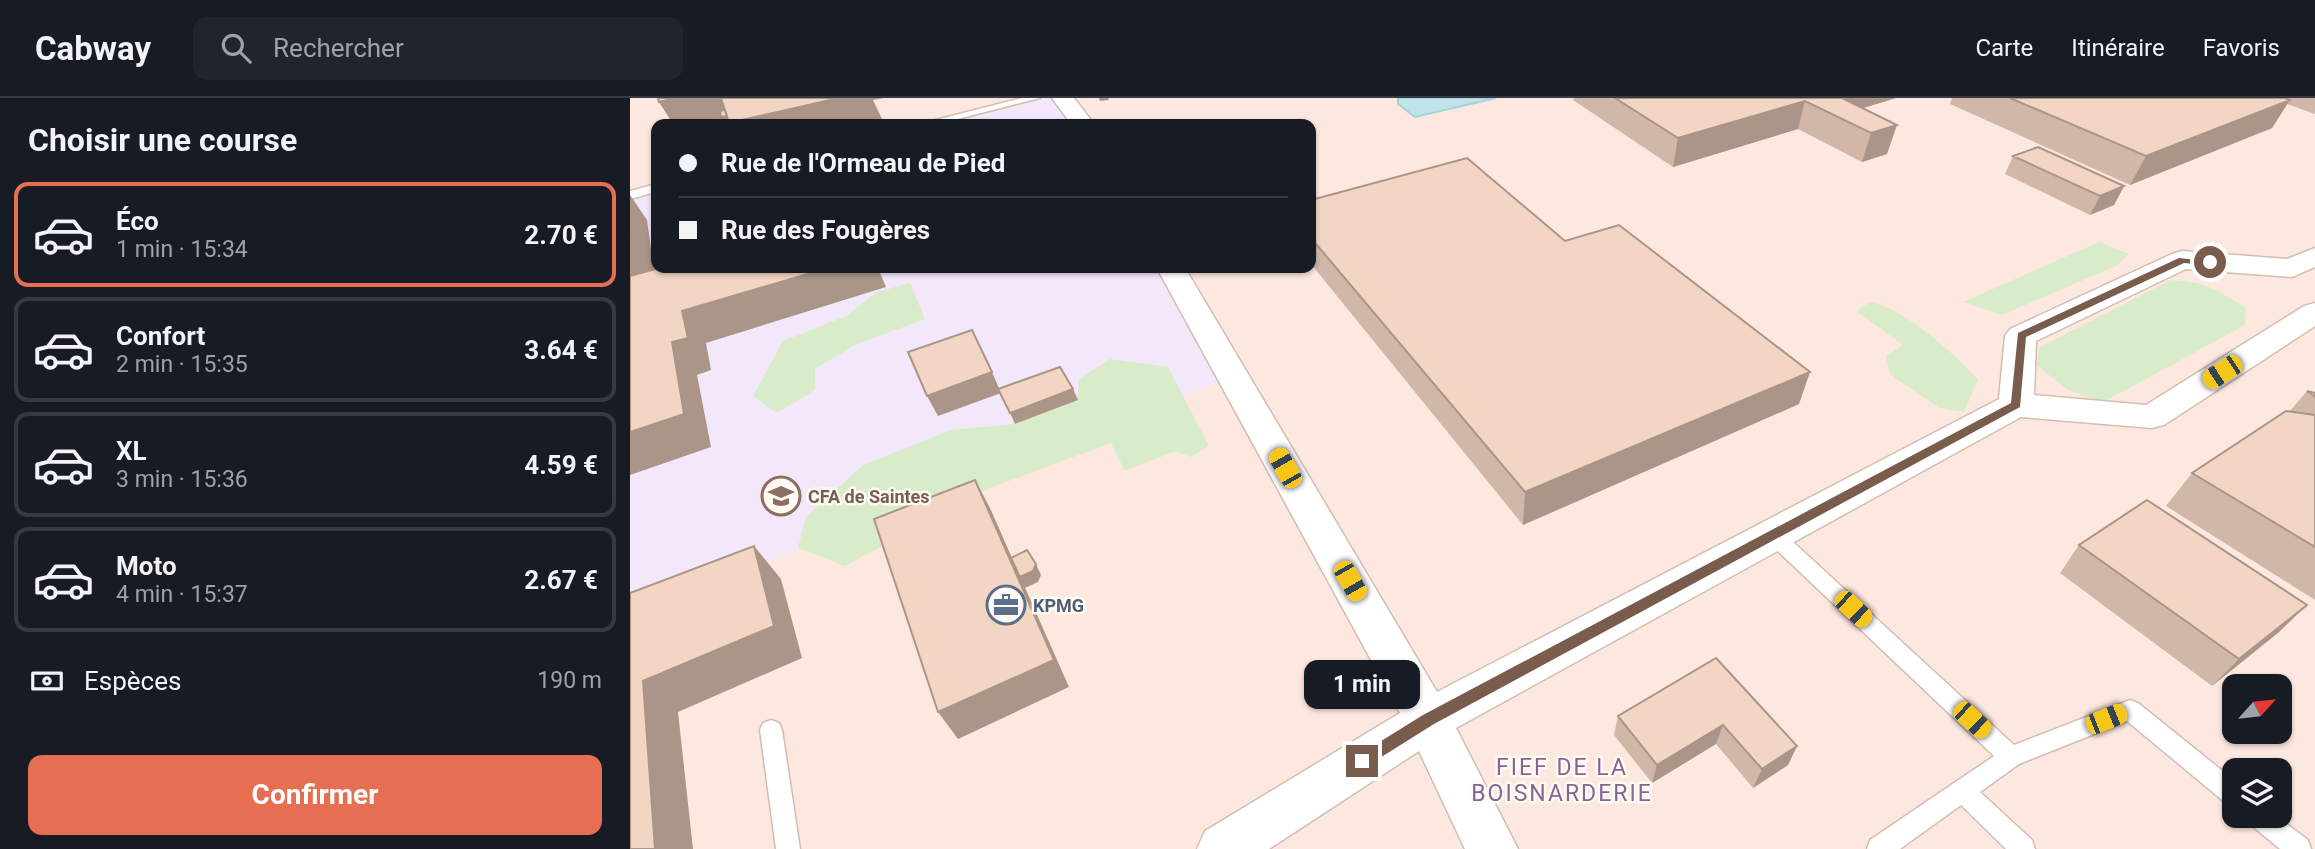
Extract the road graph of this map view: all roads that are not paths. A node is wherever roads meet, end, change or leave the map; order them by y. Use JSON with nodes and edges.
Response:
{"nodes":[{"id":1,"x":1035,"y":98,"type":"edge"},
{"id":2,"x":1063,"y":98,"type":"edge"},
{"id":3,"x":946,"y":119,"type":"edge"},
{"id":4,"x":1079,"y":119,"type":"edge"},
{"id":5,"x":651,"y":189,"type":"edge"},
{"id":6,"x":630,"y":195,"type":"edge"},
{"id":7,"x":2303,"y":262,"type":"edge"},
{"id":8,"x":1174,"y":273,"type":"edge"},
{"id":9,"x":2315,"y":310,"type":"edge"},
{"id":10,"x":2016,"y":405,"type":"junction"},
{"id":11,"x":1773,"y":535,"type":"junction"},
{"id":12,"x":1429,"y":720,"type":"junction"},
{"id":13,"x":771,"y":730,"type":"dead end"},
{"id":14,"x":2011,"y":757,"type":"junction"},
{"id":15,"x":2222,"y":785,"type":"edge"},
{"id":16,"x":1963,"y":791,"type":"junction"},
{"id":17,"x":2273,"y":828,"type":"edge"},
{"id":18,"x":788,"y":849,"type":"edge"},
{"id":19,"x":1223,"y":849,"type":"edge"},
{"id":20,"x":1492,"y":849,"type":"edge"},
{"id":21,"x":1880,"y":849,"type":"edge"},
{"id":22,"x":2023,"y":849,"type":"edge"},
{"id":23,"x":2299,"y":849,"type":"edge"}],
"edges":[{"from":1,"to":3,"type":"lane"},
{"from":2,"to":4,"type":"street"},
{"from":5,"to":6,"type":"lane"},
{"from":7,"to":9,"type":"street"},
{"from":7,"to":10,"type":"street"},
{"from":8,"to":12,"type":"street"},
{"from":9,"to":10,"type":"street"},
{"from":10,"to":11,"type":"street"},
{"from":11,"to":12,"type":"street"},
{"from":11,"to":14,"type":"lane"},
{"from":12,"to":19,"type":"street"},
{"from":12,"to":20,"type":"street"},
{"from":13,"to":18,"type":"lane"},
{"from":14,"to":15,"type":"lane"},
{"from":14,"to":16,"type":"lane"},
{"from":16,"to":21,"type":"lane"},
{"from":16,"to":22,"type":"lane"},
{"from":17,"to":23,"type":"lane"}]}
